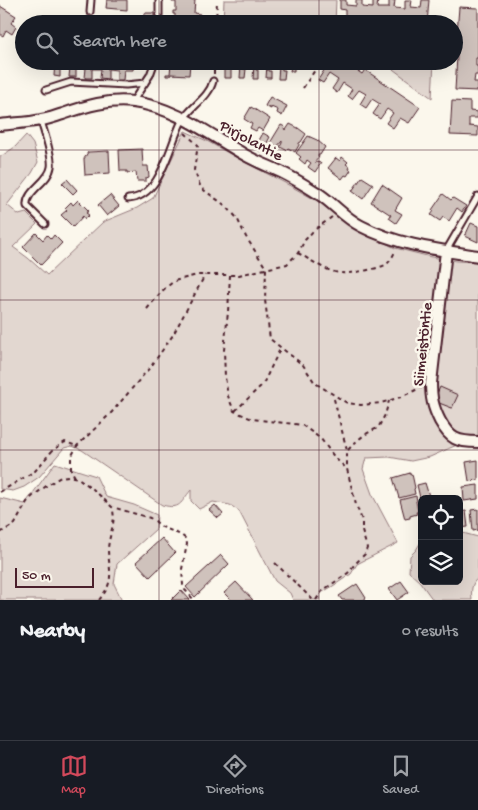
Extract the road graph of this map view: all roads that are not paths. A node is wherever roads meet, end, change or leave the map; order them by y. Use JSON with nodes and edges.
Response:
{"nodes":[{"id":1,"x":91,"y":0,"type":"edge"},
{"id":2,"x":159,"y":0,"type":"edge"},
{"id":3,"x":90,"y":12,"type":"dead end"},
{"id":4,"x":158,"y":15,"type":"edge"},
{"id":5,"x":152,"y":70,"type":"edge"},
{"id":6,"x":213,"y":81,"type":"road end"},
{"id":7,"x":145,"y":83,"type":"junction"},
{"id":8,"x":46,"y":90,"type":"dead end"},
{"id":9,"x":133,"y":102,"type":"junction"},
{"id":10,"x":41,"y":121,"type":"junction"},
{"id":11,"x":181,"y":123,"type":"junction"},
{"id":12,"x":0,"y":125,"type":"edge"},
{"id":13,"x":478,"y":196,"type":"edge"},
{"id":14,"x":128,"y":200,"type":"dead end"},
{"id":15,"x":45,"y":224,"type":"dead end"},
{"id":16,"x":446,"y":251,"type":"junction"},
{"id":17,"x":478,"y":256,"type":"edge"},
{"id":18,"x":478,"y":442,"type":"edge"}],
"edges":[{"from":1,"to":3,"type":"lane"},
{"from":2,"to":4,"type":"lane"},
{"from":5,"to":7,"type":"lane"},
{"from":6,"to":11,"type":"lane"},
{"from":7,"to":8,"type":"lane"},
{"from":7,"to":9,"type":"lane"},
{"from":9,"to":10,"type":"street","name":"Pirjolantie"},
{"from":9,"to":11,"type":"street","name":"Pirjolantie"},
{"from":10,"to":12,"type":"street","name":"Pirjolantie"},
{"from":10,"to":15,"type":"lane"},
{"from":11,"to":14,"type":"lane"},
{"from":11,"to":16,"type":"street","name":"Pirjolantie"},
{"from":13,"to":16,"type":"lane"},
{"from":16,"to":17,"type":"street","name":"Pirjolantie"},
{"from":16,"to":18,"type":"street","name":"Siimeistöntie"}]}
